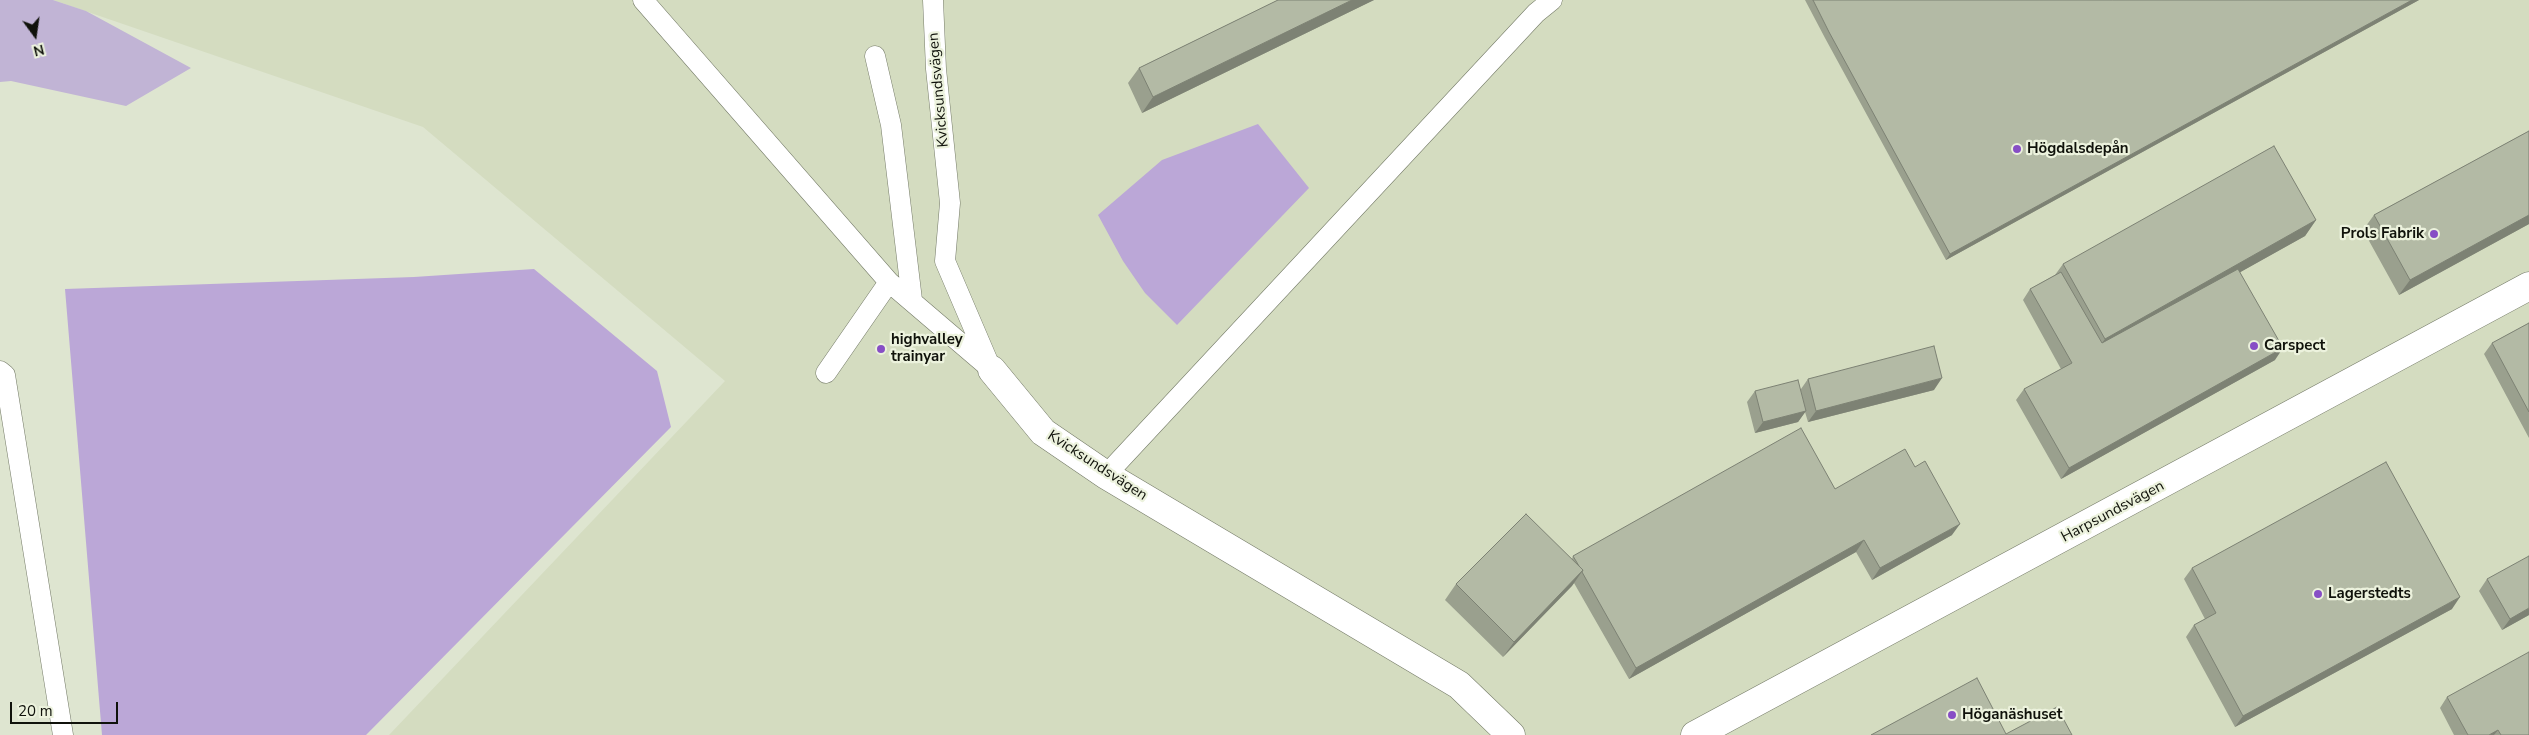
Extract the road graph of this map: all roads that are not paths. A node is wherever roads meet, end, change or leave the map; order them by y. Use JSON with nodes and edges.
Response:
{"nodes":[{"id":1,"x":643,"y":0,"type":"edge"},
{"id":2,"x":933,"y":0,"type":"edge"},
{"id":3,"x":1552,"y":0,"type":"edge"},
{"id":4,"x":875,"y":56,"type":"dead end"},
{"id":5,"x":889,"y":282,"type":"junction"},
{"id":6,"x":2529,"y":286,"type":"edge"},
{"id":7,"x":912,"y":300,"type":"junction"},
{"id":8,"x":992,"y":370,"type":"junction"},
{"id":9,"x":0,"y":371,"type":"edge"},
{"id":10,"x":826,"y":373,"type":"dead end"},
{"id":11,"x":1106,"y":474,"type":"junction"},
{"id":12,"x":63,"y":735,"type":"edge"},
{"id":13,"x":1511,"y":735,"type":"edge"},
{"id":14,"x":1695,"y":735,"type":"edge"}],
"edges":[{"from":1,"to":5,"type":"lane"},
{"from":2,"to":8,"type":"lane","name":"Kvicksundsvägen"},
{"from":3,"to":11,"type":"lane"},
{"from":4,"to":7,"type":"lane"},
{"from":5,"to":7,"type":"lane"},
{"from":5,"to":10,"type":"lane"},
{"from":6,"to":14,"type":"street","name":"Harpsundsvägen"},
{"from":7,"to":8,"type":"lane"},
{"from":8,"to":11,"type":"street","name":"Kvicksundsvägen"},
{"from":9,"to":12,"type":"lane"},
{"from":11,"to":13,"type":"street","name":"Kvicksundsvägen"}]}
